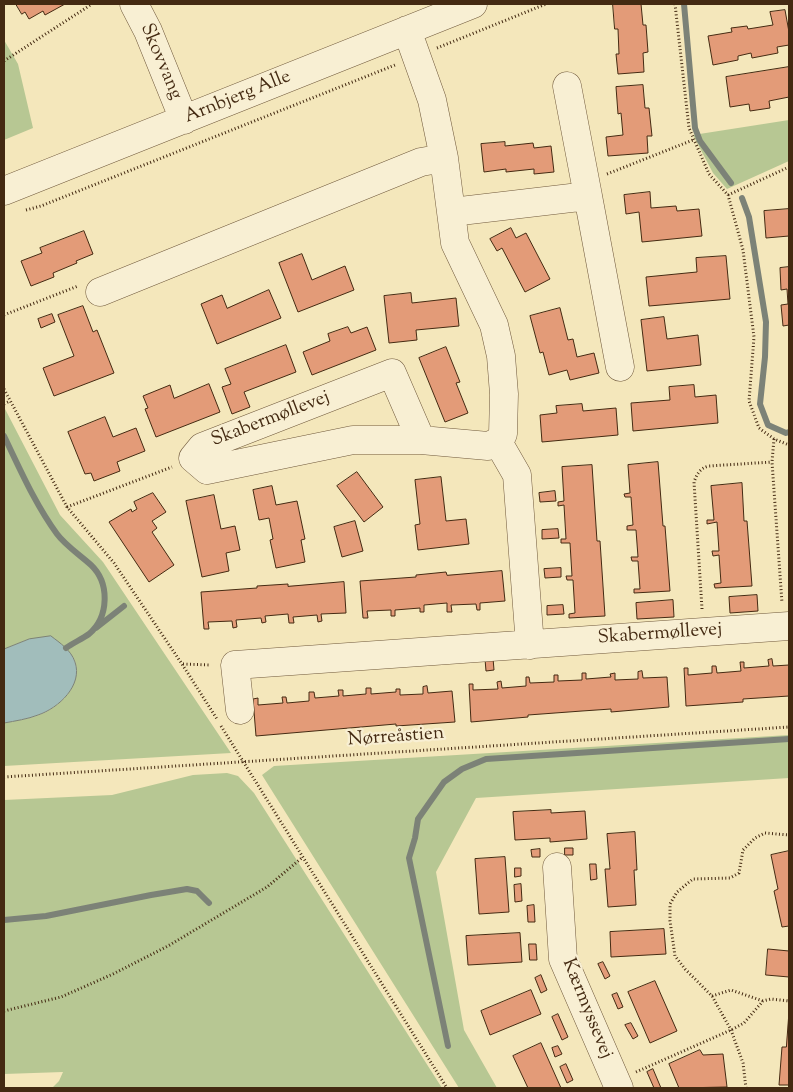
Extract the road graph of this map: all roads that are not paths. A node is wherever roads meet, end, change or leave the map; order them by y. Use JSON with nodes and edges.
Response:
{"nodes":[{"id":1,"x":135,"y":4,"type":"edge"},
{"id":2,"x":473,"y":4,"type":"edge"},
{"id":3,"x":407,"y":30,"type":"junction"},
{"id":4,"x":567,"y":86,"type":"dead end"},
{"id":5,"x":184,"y":120,"type":"junction"},
{"id":6,"x":444,"y":158,"type":"junction"},
{"id":7,"x":587,"y":189,"type":"junction"},
{"id":8,"x":4,"y":191,"type":"edge"},
{"id":9,"x":452,"y":212,"type":"junction"},
{"id":10,"x":100,"y":292,"type":"road end"},
{"id":11,"x":620,"y":367,"type":"dead end"},
{"id":12,"x":421,"y":440,"type":"junction"},
{"id":13,"x":498,"y":442,"type":"junction"},
{"id":14,"x":787,"y":626,"type":"edge"},
{"id":15,"x":530,"y":645,"type":"junction"},
{"id":16,"x":240,"y":710,"type":"dead end"},
{"id":17,"x":557,"y":867,"type":"dead end"},
{"id":18,"x":617,"y":1085,"type":"edge"}],
"edges":[{"from":1,"to":5,"type":"street","name":"Skovvang"},
{"from":2,"to":3,"type":"street","name":"Arnbjerg Alle"},
{"from":3,"to":5,"type":"street","name":"Arnbjerg Alle"},
{"from":3,"to":6,"type":"street"},
{"from":4,"to":7,"type":"street"},
{"from":5,"to":8,"type":"street","name":"Arnbjerg Alle"},
{"from":6,"to":9,"type":"street"},
{"from":6,"to":10,"type":"street"},
{"from":7,"to":9,"type":"street"},
{"from":7,"to":11,"type":"street"},
{"from":9,"to":13,"type":"street"},
{"from":12,"to":12,"type":"street","name":"Skabermøllevej"},
{"from":12,"to":13,"type":"street","name":"Skabermøllevej"},
{"from":13,"to":15,"type":"street"},
{"from":14,"to":15,"type":"street","name":"Skabermøllevej"},
{"from":15,"to":16,"type":"street","name":"Skabermøllevej"},
{"from":17,"to":18,"type":"street","name":"Kærmyssevej"}]}
